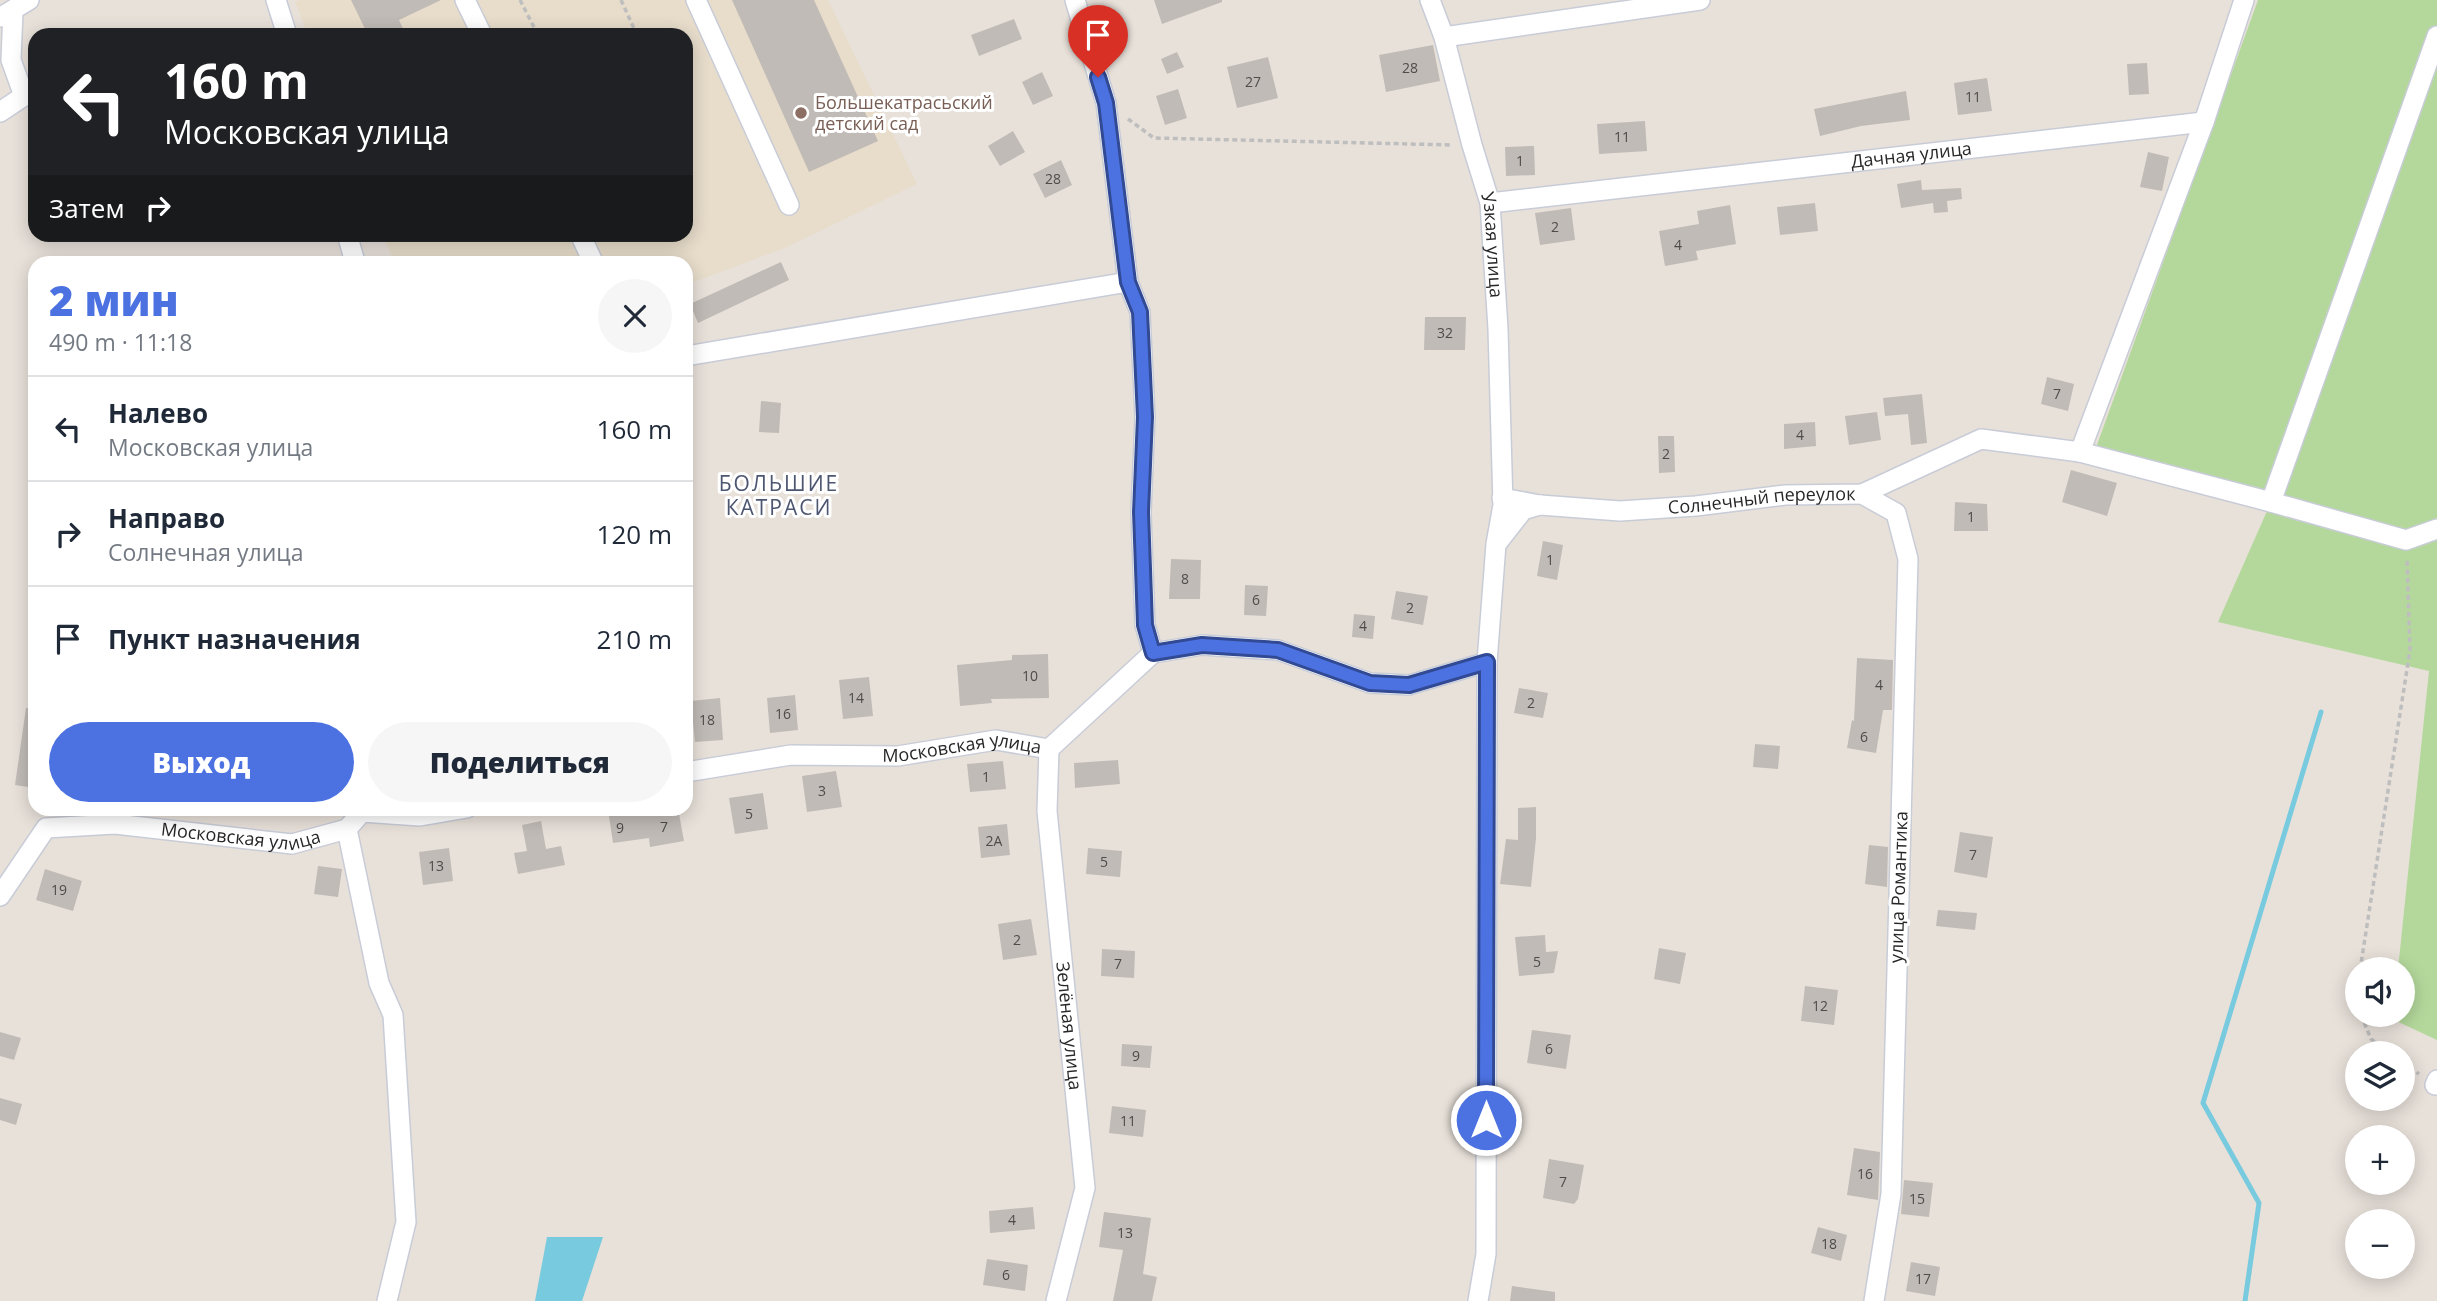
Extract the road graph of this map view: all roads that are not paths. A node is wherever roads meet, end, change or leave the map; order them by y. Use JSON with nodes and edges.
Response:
{"nodes":[{"id":1,"x":276,"y":0,"type":"edge"},
{"id":2,"x":465,"y":0,"type":"edge"},
{"id":3,"x":696,"y":0,"type":"edge"},
{"id":4,"x":1074,"y":0,"type":"edge"},
{"id":5,"x":1430,"y":0,"type":"edge"},
{"id":6,"x":1700,"y":0,"type":"edge"},
{"id":7,"x":2244,"y":0,"type":"edge"},
{"id":8,"x":14,"y":9,"type":"edge"},
{"id":9,"x":285,"y":28,"type":"edge"},
{"id":10,"x":479,"y":28,"type":"edge"},
{"id":11,"x":2437,"y":36,"type":"edge"},
{"id":12,"x":1444,"y":37,"type":"junction"},
{"id":13,"x":5,"y":63,"type":"edge"},
{"id":14,"x":0,"y":112,"type":"edge"},
{"id":15,"x":2204,"y":122,"type":"junction"},
{"id":16,"x":1490,"y":203,"type":"junction"},
{"id":17,"x":789,"y":205,"type":"dead end"},
{"id":18,"x":1128,"y":282,"type":"junction"},
{"id":19,"x":693,"y":355,"type":"edge"},
{"id":20,"x":2086,"y":454,"type":"junction"},
{"id":21,"x":1862,"y":494,"type":"junction"},
{"id":22,"x":1502,"y":498,"type":"junction"},
{"id":23,"x":2272,"y":502,"type":"junction"},
{"id":24,"x":1540,"y":505,"type":"junction"},
{"id":25,"x":2437,"y":529,"type":"edge"},
{"id":26,"x":1496,"y":544,"type":"junction"},
{"id":27,"x":1153,"y":653,"type":"junction"},
{"id":28,"x":1487,"y":662,"type":"junction"},
{"id":29,"x":1049,"y":749,"type":"junction"},
{"id":30,"x":693,"y":771,"type":"edge"},
{"id":31,"x":357,"y":816,"type":"edge"},
{"id":32,"x":347,"y":829,"type":"junction"},
{"id":33,"x":0,"y":896,"type":"edge"},
{"id":34,"x":387,"y":1301,"type":"edge"},
{"id":35,"x":1056,"y":1301,"type":"edge"},
{"id":36,"x":1478,"y":1301,"type":"edge"},
{"id":37,"x":1874,"y":1301,"type":"edge"}],
"edges":[{"from":1,"to":9,"type":"street"},
{"from":2,"to":10,"type":"street"},
{"from":3,"to":17,"type":"street"},
{"from":4,"to":18,"type":"street"},
{"from":5,"to":12,"type":"street","name":"Узкая улица"},
{"from":6,"to":12,"type":"street"},
{"from":7,"to":15,"type":"street"},
{"from":8,"to":13,"type":"street"},
{"from":11,"to":23,"type":"street"},
{"from":12,"to":16,"type":"street","name":"Узкая улица"},
{"from":13,"to":14,"type":"street"},
{"from":15,"to":16,"type":"street","name":"Дачная улица"},
{"from":15,"to":20,"type":"street"},
{"from":16,"to":22,"type":"street","name":"Узкая улица"},
{"from":18,"to":19,"type":"street"},
{"from":18,"to":27,"type":"street"},
{"from":20,"to":21,"type":"street","name":"Солнечный переулок"},
{"from":20,"to":23,"type":"street","name":"Солнечный переулок"},
{"from":21,"to":24,"type":"street","name":"Солнечный переулок"},
{"from":21,"to":37,"type":"street","name":"улица Романтика"},
{"from":22,"to":24,"type":"street","name":"Солнечный переулок"},
{"from":22,"to":26,"type":"street","name":"Узкая улица"},
{"from":23,"to":25,"type":"street","name":"Солнечный переулок"},
{"from":24,"to":26,"type":"street"},
{"from":26,"to":28,"type":"street","name":"Узкая улица"},
{"from":27,"to":28,"type":"street"},
{"from":27,"to":29,"type":"street","name":"Московская улица"},
{"from":28,"to":36,"type":"street","name":"Узкая улица"},
{"from":29,"to":30,"type":"street","name":"Московская улица"},
{"from":29,"to":35,"type":"street","name":"Зелёная улица"},
{"from":31,"to":32,"type":"street","name":"Московская улица"},
{"from":32,"to":33,"type":"street","name":"Московская улица"},
{"from":32,"to":34,"type":"street"}]}
